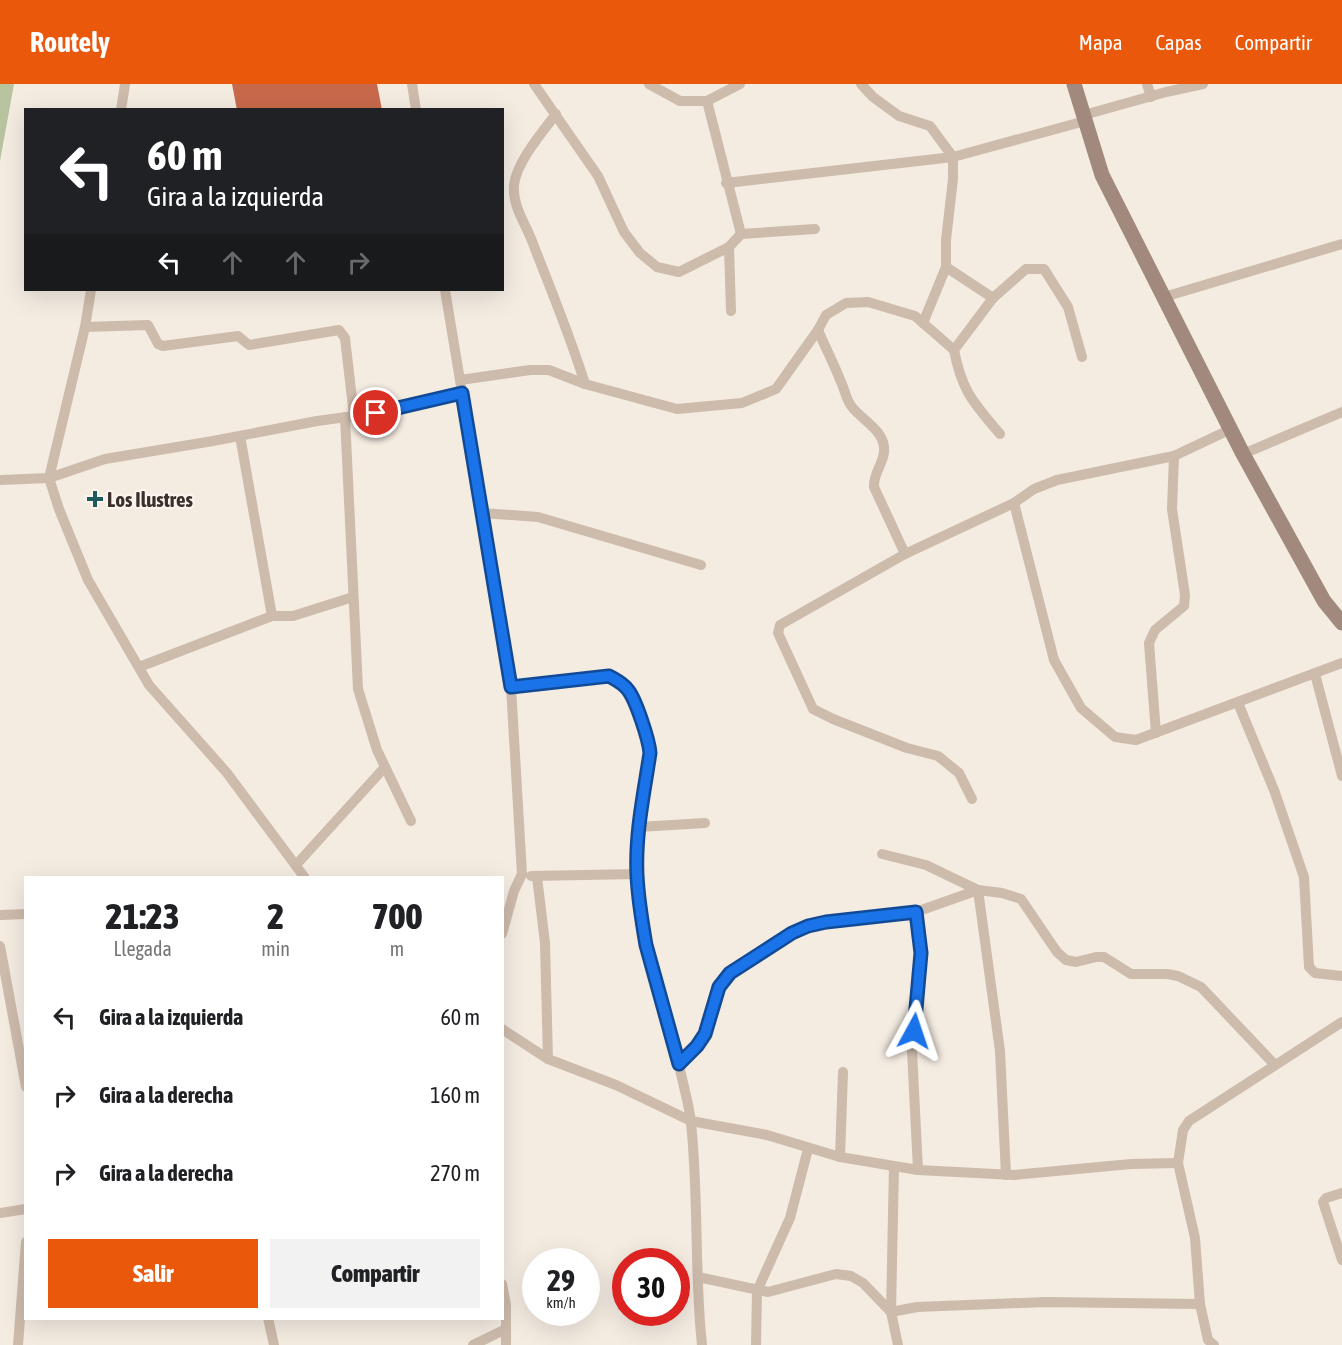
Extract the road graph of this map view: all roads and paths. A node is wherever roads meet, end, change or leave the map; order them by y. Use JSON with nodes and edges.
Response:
{"nodes":[{"id":1,"x":125,"y":84,"type":"edge"},
{"id":2,"x":411,"y":84,"type":"edge"},
{"id":3,"x":536,"y":84,"type":"edge"},
{"id":4,"x":649,"y":84,"type":"edge"},
{"id":5,"x":740,"y":84,"type":"edge"},
{"id":6,"x":861,"y":84,"type":"edge"},
{"id":7,"x":1074,"y":84,"type":"edge"},
{"id":8,"x":1147,"y":84,"type":"edge"},
{"id":9,"x":1203,"y":84,"type":"edge"},
{"id":10,"x":1151,"y":97,"type":"junction"},
{"id":11,"x":707,"y":101,"type":"junction"},
{"id":12,"x":121,"y":108,"type":"edge"},
{"id":13,"x":416,"y":108,"type":"edge"},
{"id":14,"x":556,"y":114,"type":"junction"},
{"id":15,"x":1085,"y":118,"type":"junction"},
{"id":16,"x":953,"y":157,"type":"junction"},
{"id":17,"x":726,"y":183,"type":"junction"},
{"id":18,"x":815,"y":229,"type":"dead end"},
{"id":19,"x":741,"y":234,"type":"junction"},
{"id":20,"x":1342,"y":244,"type":"edge"},
{"id":21,"x":729,"y":246,"type":"junction"},
{"id":22,"x":946,"y":267,"type":"junction"},
{"id":23,"x":91,"y":291,"type":"edge"},
{"id":24,"x":445,"y":291,"type":"edge"},
{"id":25,"x":993,"y":297,"type":"junction"},
{"id":26,"x":1164,"y":297,"type":"junction"},
{"id":27,"x":731,"y":311,"type":"dead end"},
{"id":28,"x":922,"y":323,"type":"junction"},
{"id":29,"x":85,"y":327,"type":"junction"},
{"id":30,"x":818,"y":330,"type":"junction"},
{"id":31,"x":954,"y":350,"type":"junction"},
{"id":32,"x":1082,"y":357,"type":"dead end"},
{"id":33,"x":460,"y":380,"type":"junction"},
{"id":34,"x":585,"y":384,"type":"junction"},
{"id":35,"x":462,"y":393,"type":"junction"},
{"id":36,"x":1342,"y":412,"type":"edge"},
{"id":37,"x":349,"y":417,"type":"junction"},
{"id":38,"x":1231,"y":429,"type":"junction"},
{"id":39,"x":1000,"y":434,"type":"dead end"},
{"id":40,"x":240,"y":436,"type":"junction"},
{"id":41,"x":1243,"y":454,"type":"junction"},
{"id":42,"x":1174,"y":456,"type":"junction"},
{"id":43,"x":49,"y":478,"type":"junction"},
{"id":44,"x":0,"y":480,"type":"edge"},
{"id":45,"x":1014,"y":504,"type":"junction"},
{"id":46,"x":482,"y":513,"type":"junction"},
{"id":47,"x":905,"y":554,"type":"junction"},
{"id":48,"x":701,"y":565,"type":"dead end"},
{"id":49,"x":353,"y":597,"type":"junction"},
{"id":50,"x":272,"y":616,"type":"junction"},
{"id":51,"x":1342,"y":622,"type":"edge"},
{"id":52,"x":1342,"y":663,"type":"edge"},
{"id":53,"x":139,"y":667,"type":"junction"},
{"id":54,"x":1315,"y":674,"type":"junction"},
{"id":55,"x":511,"y":687,"type":"junction"},
{"id":56,"x":1238,"y":703,"type":"junction"},
{"id":57,"x":1156,"y":733,"type":"junction"},
{"id":58,"x":385,"y":767,"type":"junction"},
{"id":59,"x":1342,"y":776,"type":"edge"},
{"id":60,"x":972,"y":799,"type":"dead end"},
{"id":61,"x":411,"y":821,"type":"dead end"},
{"id":62,"x":705,"y":823,"type":"dead end"},
{"id":63,"x":639,"y":827,"type":"junction"},
{"id":64,"x":882,"y":854,"type":"dead end"},
{"id":65,"x":296,"y":865,"type":"junction"},
{"id":66,"x":522,"y":874,"type":"junction"},
{"id":67,"x":637,"y":874,"type":"junction"},
{"id":68,"x":304,"y":876,"type":"edge"},
{"id":69,"x":537,"y":877,"type":"junction"},
{"id":70,"x":978,"y":890,"type":"junction"},
{"id":71,"x":916,"y":912,"type":"junction"},
{"id":72,"x":24,"y":914,"type":"edge"},
{"id":73,"x":0,"y":915,"type":"edge"},
{"id":74,"x":504,"y":927,"type":"edge"},
{"id":75,"x":0,"y":946,"type":"edge"},
{"id":76,"x":1342,"y":975,"type":"edge"},
{"id":77,"x":1342,"y":1022,"type":"edge"},
{"id":78,"x":504,"y":1030,"type":"edge"},
{"id":79,"x":548,"y":1059,"type":"junction"},
{"id":80,"x":679,"y":1064,"type":"junction"},
{"id":81,"x":1275,"y":1065,"type":"junction"},
{"id":82,"x":843,"y":1072,"type":"dead end"},
{"id":83,"x":24,"y":1076,"type":"edge"},
{"id":84,"x":691,"y":1121,"type":"junction"},
{"id":85,"x":808,"y":1149,"type":"junction"},
{"id":86,"x":840,"y":1157,"type":"junction"},
{"id":87,"x":1178,"y":1163,"type":"junction"},
{"id":88,"x":894,"y":1166,"type":"junction"},
{"id":89,"x":918,"y":1170,"type":"junction"},
{"id":90,"x":1006,"y":1175,"type":"junction"},
{"id":91,"x":1342,"y":1193,"type":"edge"},
{"id":92,"x":24,"y":1209,"type":"edge"},
{"id":93,"x":0,"y":1213,"type":"edge"},
{"id":94,"x":1342,"y":1260,"type":"edge"},
{"id":95,"x":24,"y":1268,"type":"edge"},
{"id":96,"x":698,"y":1277,"type":"junction"},
{"id":97,"x":757,"y":1291,"type":"junction"},
{"id":98,"x":504,"y":1294,"type":"edge"},
{"id":99,"x":1200,"y":1304,"type":"junction"},
{"id":100,"x":891,"y":1312,"type":"junction"},
{"id":101,"x":268,"y":1320,"type":"edge"},
{"id":102,"x":506,"y":1329,"type":"junction"},
{"id":103,"x":18,"y":1345,"type":"edge"},
{"id":104,"x":274,"y":1345,"type":"edge"},
{"id":105,"x":473,"y":1345,"type":"edge"},
{"id":106,"x":506,"y":1345,"type":"edge"},
{"id":107,"x":702,"y":1345,"type":"edge"},
{"id":108,"x":756,"y":1345,"type":"edge"},
{"id":109,"x":898,"y":1345,"type":"edge"},
{"id":110,"x":1214,"y":1345,"type":"edge"}],
"edges":[{"from":1,"to":12,"type":"street"},
{"from":2,"to":13,"type":"street"},
{"from":3,"to":14,"type":"street"},
{"from":4,"to":11,"type":"street"},
{"from":5,"to":11,"type":"street"},
{"from":6,"to":16,"type":"street"},
{"from":7,"to":15,"type":"street"},
{"from":8,"to":10,"type":"street"},
{"from":9,"to":10,"type":"street"},
{"from":10,"to":15,"type":"street"},
{"from":11,"to":17,"type":"street"},
{"from":14,"to":21,"type":"street"},
{"from":14,"to":34,"type":"street"},
{"from":15,"to":16,"type":"street"},
{"from":15,"to":26,"type":"street"},
{"from":16,"to":17,"type":"street"},
{"from":16,"to":22,"type":"street"},
{"from":17,"to":19,"type":"street"},
{"from":18,"to":19,"type":"street"},
{"from":19,"to":21,"type":"street"},
{"from":20,"to":26,"type":"street"},
{"from":21,"to":27,"type":"street"},
{"from":22,"to":25,"type":"street"},
{"from":22,"to":28,"type":"street"},
{"from":23,"to":29,"type":"street"},
{"from":24,"to":33,"type":"street"},
{"from":25,"to":31,"type":"street"},
{"from":25,"to":32,"type":"street"},
{"from":26,"to":38,"type":"street"},
{"from":28,"to":30,"type":"street"},
{"from":28,"to":31,"type":"street"},
{"from":29,"to":37,"type":"street"},
{"from":29,"to":43,"type":"street"},
{"from":30,"to":34,"type":"street"},
{"from":30,"to":47,"type":"street"},
{"from":31,"to":39,"type":"street"},
{"from":33,"to":34,"type":"street"},
{"from":33,"to":35,"type":"street"},
{"from":35,"to":37,"type":"street"},
{"from":35,"to":46,"type":"street"},
{"from":36,"to":41,"type":"street"},
{"from":37,"to":40,"type":"street"},
{"from":37,"to":49,"type":"street"},
{"from":38,"to":41,"type":"street"},
{"from":38,"to":42,"type":"street"},
{"from":40,"to":43,"type":"street"},
{"from":40,"to":50,"type":"street"},
{"from":41,"to":51,"type":"street"},
{"from":42,"to":45,"type":"street"},
{"from":42,"to":57,"type":"street"},
{"from":43,"to":44,"type":"street"},
{"from":43,"to":53,"type":"street"},
{"from":45,"to":47,"type":"street"},
{"from":45,"to":57,"type":"street"},
{"from":46,"to":48,"type":"street"},
{"from":46,"to":55,"type":"street"},
{"from":47,"to":60,"type":"street"},
{"from":49,"to":50,"type":"street"},
{"from":49,"to":58,"type":"street"},
{"from":50,"to":53,"type":"street"},
{"from":52,"to":54,"type":"street"},
{"from":53,"to":65,"type":"street"},
{"from":54,"to":56,"type":"street"},
{"from":54,"to":59,"type":"street"},
{"from":55,"to":63,"type":"street"},
{"from":55,"to":66,"type":"street"},
{"from":56,"to":57,"type":"street"},
{"from":56,"to":76,"type":"street"},
{"from":58,"to":61,"type":"street"},
{"from":58,"to":65,"type":"street"},
{"from":62,"to":63,"type":"street"},
{"from":63,"to":67,"type":"street"},
{"from":64,"to":70,"type":"street"},
{"from":65,"to":68,"type":"street"},
{"from":66,"to":69,"type":"street"},
{"from":66,"to":74,"type":"street"},
{"from":67,"to":69,"type":"street"},
{"from":67,"to":80,"type":"street"},
{"from":69,"to":79,"type":"street"},
{"from":70,"to":71,"type":"street"},
{"from":70,"to":81,"type":"street"},
{"from":70,"to":90,"type":"street"},
{"from":71,"to":80,"type":"street"},
{"from":71,"to":89,"type":"street"},
{"from":72,"to":73,"type":"street"},
{"from":75,"to":83,"type":"street"},
{"from":77,"to":81,"type":"street"},
{"from":78,"to":79,"type":"street"},
{"from":79,"to":84,"type":"street"},
{"from":80,"to":84,"type":"street"},
{"from":81,"to":87,"type":"street"},
{"from":82,"to":86,"type":"street"},
{"from":84,"to":85,"type":"street"},
{"from":84,"to":96,"type":"street"},
{"from":85,"to":86,"type":"street"},
{"from":85,"to":97,"type":"street"},
{"from":86,"to":88,"type":"street"},
{"from":87,"to":90,"type":"street"},
{"from":87,"to":99,"type":"street"},
{"from":88,"to":89,"type":"street"},
{"from":88,"to":100,"type":"street"},
{"from":89,"to":90,"type":"street"},
{"from":91,"to":94,"type":"street"},
{"from":92,"to":93,"type":"street"},
{"from":95,"to":103,"type":"street"},
{"from":96,"to":97,"type":"street"},
{"from":96,"to":107,"type":"street"},
{"from":97,"to":100,"type":"street"},
{"from":97,"to":108,"type":"street"},
{"from":98,"to":102,"type":"street"},
{"from":99,"to":100,"type":"street"},
{"from":99,"to":110,"type":"street"},
{"from":100,"to":109,"type":"street"},
{"from":101,"to":104,"type":"street"},
{"from":102,"to":105,"type":"street"},
{"from":102,"to":106,"type":"street"}]}
